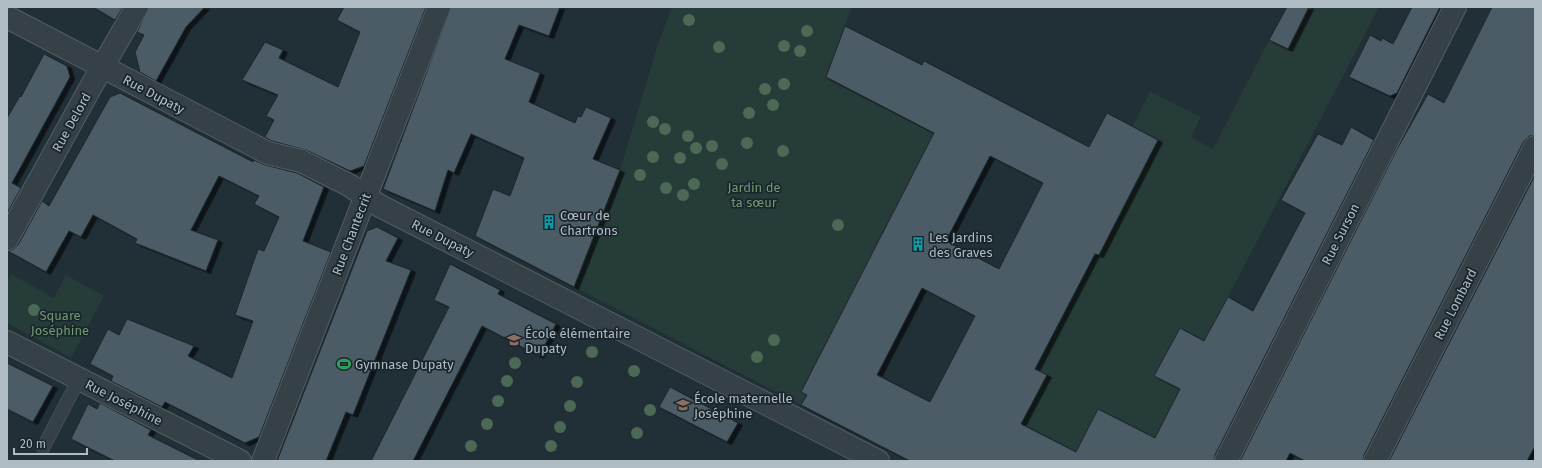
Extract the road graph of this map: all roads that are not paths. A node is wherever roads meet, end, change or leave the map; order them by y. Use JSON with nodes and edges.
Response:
{"nodes":[{"id":1,"x":137,"y":7,"type":"edge"},
{"id":2,"x":439,"y":7,"type":"edge"},
{"id":3,"x":1455,"y":7,"type":"edge"},
{"id":4,"x":7,"y":17,"type":"edge"},
{"id":5,"x":102,"y":66,"type":"junction"},
{"id":6,"x":1535,"y":147,"type":"edge"},
{"id":7,"x":366,"y":196,"type":"junction"},
{"id":8,"x":7,"y":239,"type":"edge"},
{"id":9,"x":7,"y":342,"type":"edge"},
{"id":10,"x":79,"y":379,"type":"junction"},
{"id":11,"x":43,"y":448,"type":"dead end"},
{"id":12,"x":240,"y":461,"type":"edge"},
{"id":13,"x":263,"y":461,"type":"edge"},
{"id":14,"x":878,"y":461,"type":"edge"},
{"id":15,"x":1226,"y":461,"type":"edge"},
{"id":16,"x":1376,"y":461,"type":"edge"}],
"edges":[{"from":1,"to":5,"type":"street","name":"Rue Delord"},
{"from":2,"to":7,"type":"street","name":"Rue Chantecrit"},
{"from":3,"to":15,"type":"street","name":"Rue Surson"},
{"from":4,"to":5,"type":"street","name":"Rue Dupaty"},
{"from":5,"to":7,"type":"street","name":"Rue Dupaty"},
{"from":5,"to":8,"type":"street","name":"Rue Delord"},
{"from":6,"to":16,"type":"street","name":"Rue Lombard"},
{"from":7,"to":13,"type":"street","name":"Rue Chantecrit"},
{"from":7,"to":14,"type":"street","name":"Rue Dupaty"},
{"from":9,"to":10,"type":"street","name":"Rue Joséphine"},
{"from":10,"to":11,"type":"lane"},
{"from":10,"to":12,"type":"street","name":"Rue Joséphine"}]}
